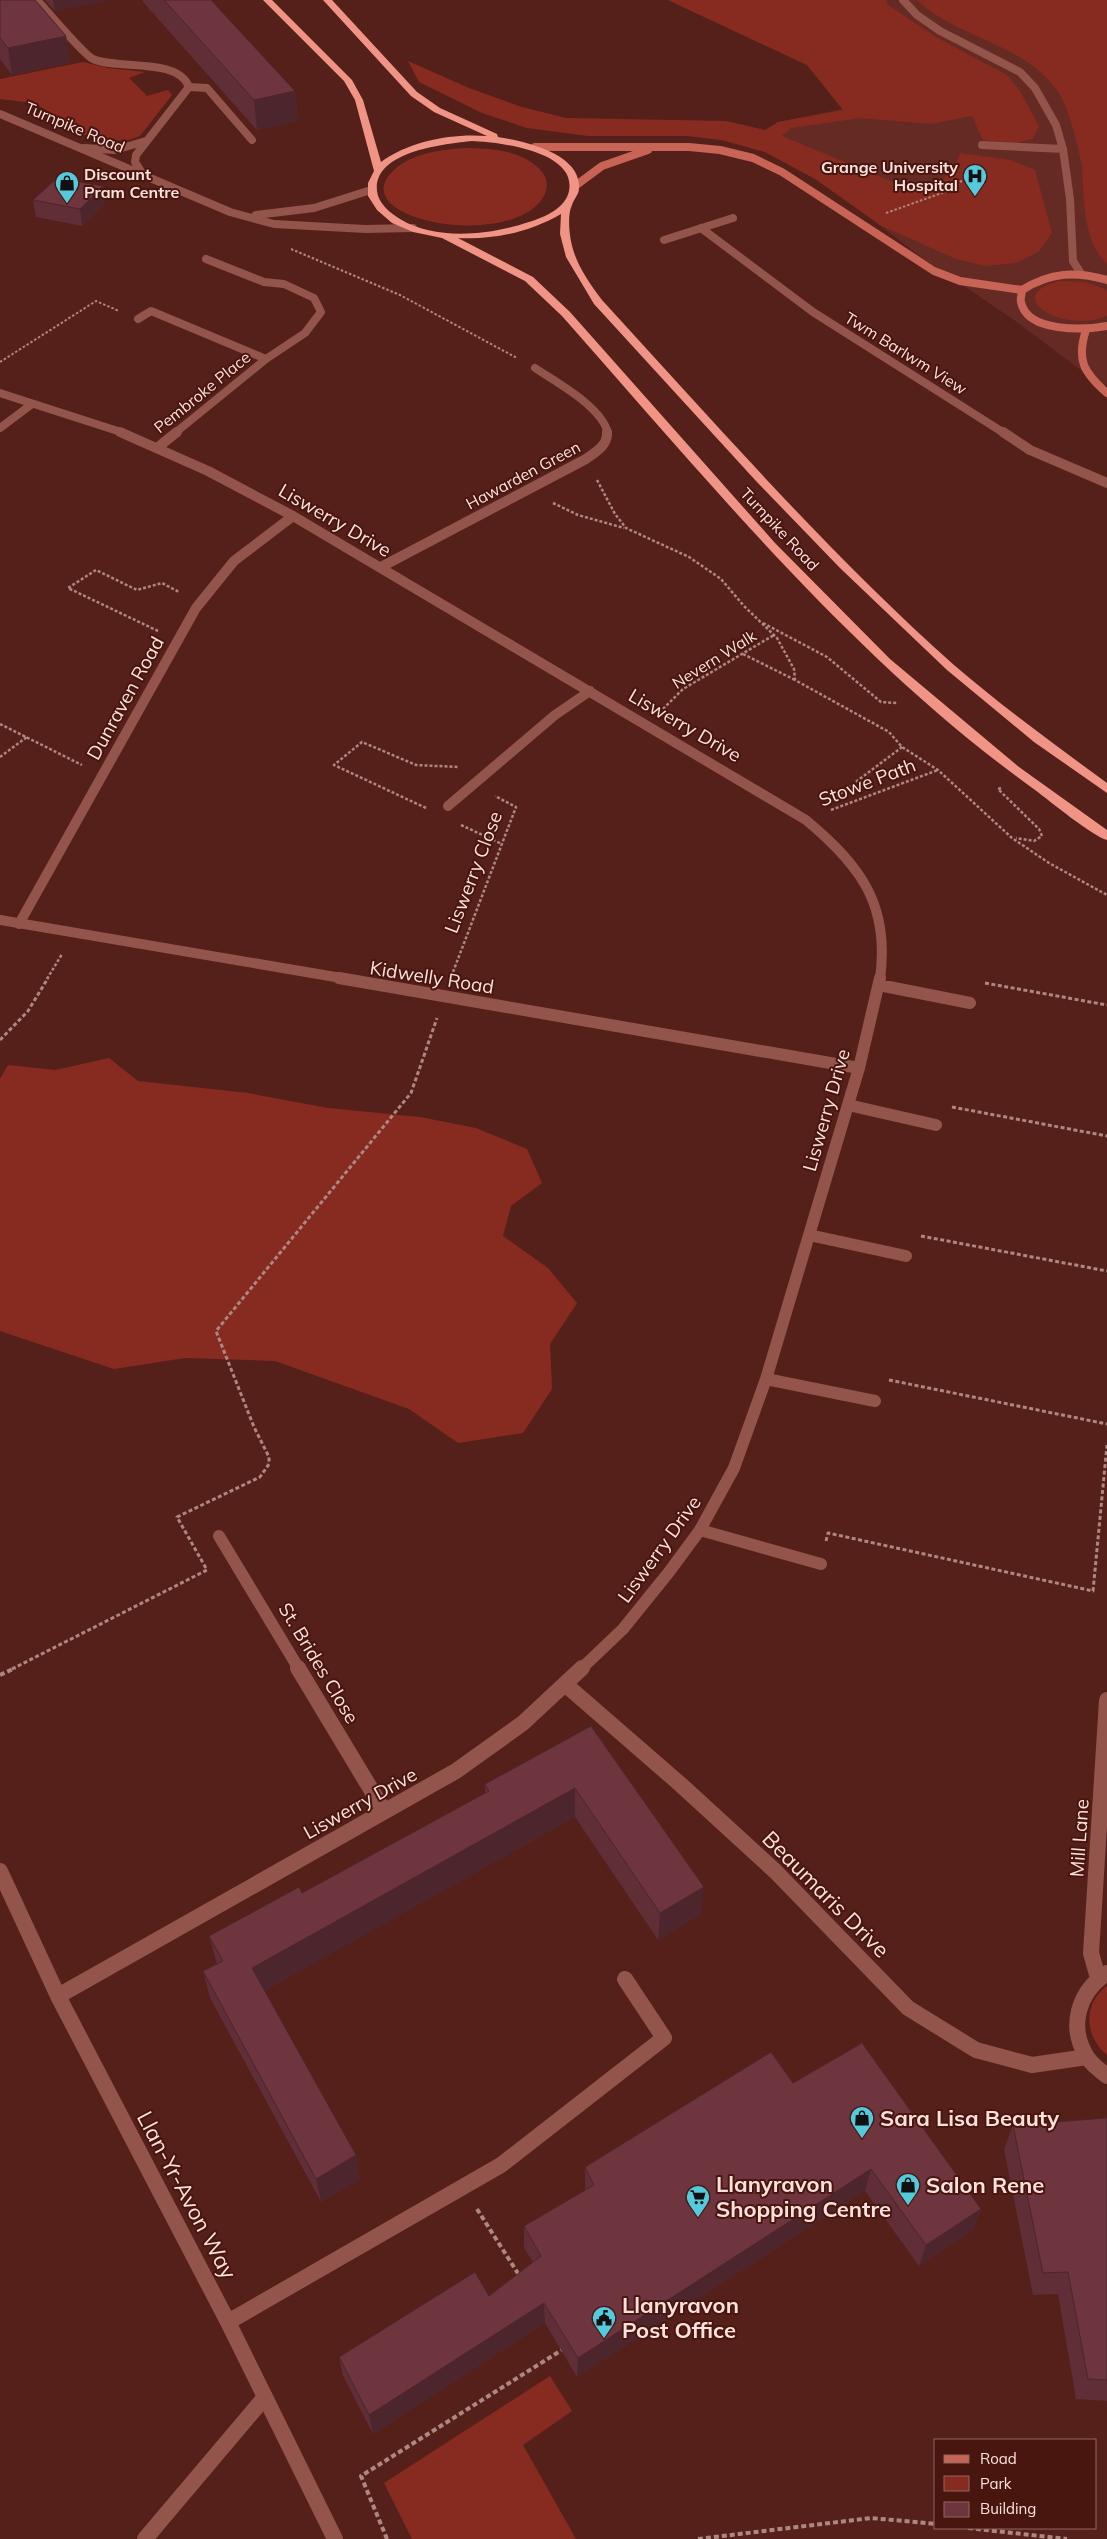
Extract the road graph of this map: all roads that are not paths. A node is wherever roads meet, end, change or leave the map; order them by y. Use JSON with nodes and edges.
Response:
{"nodes":[{"id":1,"x":37,"y":0,"type":"edge"},
{"id":2,"x":267,"y":0,"type":"edge"},
{"id":3,"x":327,"y":0,"type":"edge"},
{"id":4,"x":904,"y":0,"type":"edge"},
{"id":5,"x":189,"y":87,"type":"junction"},
{"id":6,"x":0,"y":114,"type":"edge"},
{"id":7,"x":148,"y":140,"type":"junction"},
{"id":8,"x":252,"y":140,"type":"dead end"},
{"id":9,"x":501,"y":140,"type":"junction"},
{"id":10,"x":982,"y":145,"type":"road end"},
{"id":11,"x":81,"y":147,"type":"junction"},
{"id":12,"x":535,"y":147,"type":"junction"},
{"id":13,"x":658,"y":147,"type":"junction"},
{"id":14,"x":1063,"y":149,"type":"junction"},
{"id":15,"x":378,"y":170,"type":"junction"},
{"id":16,"x":142,"y":173,"type":"junction"},
{"id":17,"x":575,"y":186,"type":"junction"},
{"id":18,"x":371,"y":190,"type":"junction"},
{"id":19,"x":567,"y":205,"type":"junction"},
{"id":20,"x":248,"y":216,"type":"junction"},
{"id":21,"x":732,"y":218,"type":"dead end"},
{"id":22,"x":413,"y":228,"type":"junction"},
{"id":23,"x":701,"y":228,"type":"junction"},
{"id":24,"x":444,"y":235,"type":"junction"},
{"id":25,"x":664,"y":240,"type":"dead end"},
{"id":26,"x":206,"y":259,"type":"dead end"},
{"id":27,"x":1082,"y":275,"type":"junction"},
{"id":28,"x":1107,"y":280,"type":"edge"},
{"id":29,"x":1022,"y":290,"type":"junction"},
{"id":30,"x":138,"y":319,"type":"road end"},
{"id":31,"x":1107,"y":326,"type":"edge"},
{"id":32,"x":1086,"y":330,"type":"junction"},
{"id":33,"x":266,"y":359,"type":"junction"},
{"id":34,"x":535,"y":368,"type":"road end"},
{"id":35,"x":0,"y":393,"type":"edge"},
{"id":36,"x":1106,"y":393,"type":"edge"},
{"id":37,"x":32,"y":404,"type":"junction"},
{"id":38,"x":0,"y":428,"type":"edge"},
{"id":39,"x":157,"y":448,"type":"junction"},
{"id":40,"x":1107,"y":483,"type":"edge"},
{"id":41,"x":293,"y":516,"type":"junction"},
{"id":42,"x":381,"y":567,"type":"junction"},
{"id":43,"x":590,"y":691,"type":"junction"},
{"id":44,"x":1107,"y":790,"type":"edge"},
{"id":45,"x":448,"y":806,"type":"dead end"},
{"id":46,"x":1107,"y":836,"type":"edge"},
{"id":47,"x":0,"y":920,"type":"edge"},
{"id":48,"x":19,"y":924,"type":"junction"},
{"id":49,"x":879,"y":985,"type":"junction"},
{"id":50,"x":970,"y":1002,"type":"road end"},
{"id":51,"x":859,"y":1068,"type":"junction"},
{"id":52,"x":848,"y":1105,"type":"junction"},
{"id":53,"x":936,"y":1125,"type":"road end"},
{"id":54,"x":809,"y":1235,"type":"junction"},
{"id":55,"x":906,"y":1256,"type":"road end"},
{"id":56,"x":766,"y":1379,"type":"junction"},
{"id":57,"x":875,"y":1402,"type":"road end"},
{"id":58,"x":700,"y":1530,"type":"junction"},
{"id":59,"x":219,"y":1536,"type":"dead end"},
{"id":60,"x":820,"y":1564,"type":"road end"},
{"id":61,"x":566,"y":1685,"type":"junction"},
{"id":62,"x":1107,"y":1700,"type":"edge"},
{"id":63,"x":1106,"y":1735,"type":"edge"},
{"id":64,"x":384,"y":1811,"type":"junction"},
{"id":65,"x":0,"y":1871,"type":"edge"},
{"id":66,"x":1103,"y":1975,"type":"edge"},
{"id":67,"x":625,"y":1979,"type":"dead end"},
{"id":68,"x":58,"y":1996,"type":"junction"},
{"id":69,"x":1087,"y":2058,"type":"junction"},
{"id":70,"x":1107,"y":2076,"type":"edge"},
{"id":71,"x":228,"y":2322,"type":"junction"},
{"id":72,"x":265,"y":2397,"type":"junction"},
{"id":73,"x":145,"y":2539,"type":"edge"},
{"id":74,"x":335,"y":2539,"type":"edge"}],
"edges":[{"from":1,"to":5,"type":"street"},
{"from":2,"to":15,"type":"highway"},
{"from":3,"to":9,"type":"highway"},
{"from":4,"to":14,"type":"street"},
{"from":5,"to":7,"type":"street"},
{"from":5,"to":8,"type":"street"},
{"from":6,"to":11,"type":"street","name":"Turnpike Road"},
{"from":7,"to":11,"type":"street"},
{"from":7,"to":16,"type":"street"},
{"from":9,"to":12,"type":"highway"},
{"from":9,"to":15,"type":"highway"},
{"from":10,"to":14,"type":"street"},
{"from":11,"to":16,"type":"street","name":"Turnpike Road"},
{"from":12,"to":13,"type":"main road"},
{"from":12,"to":17,"type":"highway"},
{"from":13,"to":17,"type":"main road"},
{"from":13,"to":29,"type":"main road"},
{"from":14,"to":27,"type":"street"},
{"from":15,"to":18,"type":"highway"},
{"from":16,"to":20,"type":"street","name":"Turnpike Road"},
{"from":17,"to":19,"type":"highway","name":"Turnpike Road"},
{"from":18,"to":20,"type":"street","name":"Turnpike Road"},
{"from":18,"to":22,"type":"highway"},
{"from":19,"to":24,"type":"highway"},
{"from":19,"to":44,"type":"highway","name":"Turnpike Road"},
{"from":20,"to":22,"type":"street","name":"Turnpike Road"},
{"from":21,"to":23,"type":"street"},
{"from":22,"to":24,"type":"highway"},
{"from":23,"to":25,"type":"street"},
{"from":23,"to":40,"type":"street","name":"Twm Barlwm View"},
{"from":24,"to":46,"type":"highway","name":"Turnpike Road"},
{"from":26,"to":33,"type":"street","name":"Pembroke Place"},
{"from":27,"to":28,"type":"main road"},
{"from":27,"to":29,"type":"main road"},
{"from":29,"to":32,"type":"main road"},
{"from":30,"to":33,"type":"street","name":"Pembroke Place"},
{"from":31,"to":32,"type":"main road"},
{"from":32,"to":36,"type":"main road"},
{"from":33,"to":39,"type":"street","name":"Pembroke Place"},
{"from":34,"to":42,"type":"street","name":"Hawarden Green"},
{"from":35,"to":37,"type":"street","name":"Liswerry Drive"},
{"from":37,"to":38,"type":"street"},
{"from":37,"to":39,"type":"street","name":"Liswerry Drive"},
{"from":39,"to":41,"type":"street","name":"Liswerry Drive"},
{"from":41,"to":42,"type":"street","name":"Liswerry Drive"},
{"from":41,"to":48,"type":"street","name":"Dunraven Road"},
{"from":42,"to":43,"type":"street","name":"Liswerry Drive"},
{"from":43,"to":45,"type":"street","name":"Liswerry Close"},
{"from":43,"to":49,"type":"street","name":"Liswerry Drive"},
{"from":47,"to":48,"type":"street","name":"Kidwelly Road"},
{"from":48,"to":51,"type":"street","name":"Kidwelly Road"},
{"from":49,"to":50,"type":"street"},
{"from":49,"to":51,"type":"street","name":"Liswerry Drive"},
{"from":51,"to":52,"type":"street","name":"Liswerry Drive"},
{"from":52,"to":53,"type":"street"},
{"from":52,"to":54,"type":"street","name":"Liswerry Drive"},
{"from":54,"to":55,"type":"street"},
{"from":54,"to":56,"type":"street","name":"Liswerry Drive"},
{"from":56,"to":57,"type":"street"},
{"from":56,"to":58,"type":"street","name":"Liswerry Drive"},
{"from":58,"to":60,"type":"street"},
{"from":58,"to":61,"type":"street","name":"Liswerry Drive"},
{"from":59,"to":64,"type":"street","name":"St. Brides Close"},
{"from":61,"to":64,"type":"street","name":"Liswerry Drive"},
{"from":61,"to":69,"type":"street","name":"Beaumaris Drive"},
{"from":62,"to":63,"type":"street","name":"Mill Lane"},
{"from":63,"to":66,"type":"street","name":"Mill Lane"},
{"from":64,"to":68,"type":"street","name":"Liswerry Drive"},
{"from":65,"to":68,"type":"street","name":"Llan-Yr-Avon Way"},
{"from":66,"to":69,"type":"street"},
{"from":67,"to":71,"type":"street"},
{"from":68,"to":71,"type":"street","name":"Llan-Yr-Avon Way"},
{"from":69,"to":70,"type":"street"},
{"from":71,"to":72,"type":"street","name":"Llan-Yr-Avon Way"},
{"from":72,"to":73,"type":"street"},
{"from":72,"to":74,"type":"street","name":"Llan-Yr-Avon Way"}]}
